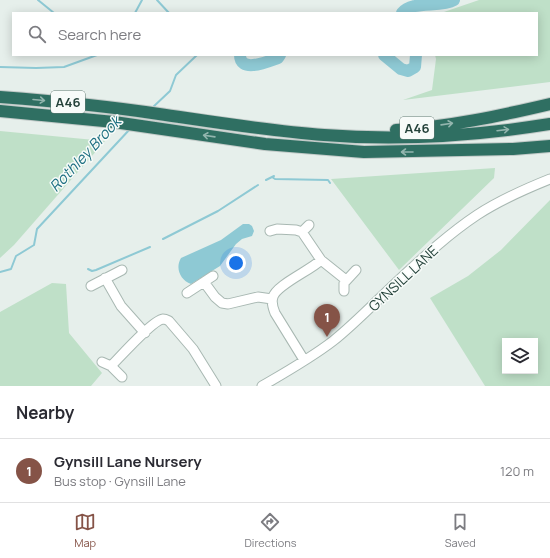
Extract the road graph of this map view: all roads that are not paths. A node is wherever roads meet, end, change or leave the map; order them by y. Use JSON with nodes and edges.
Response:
{"nodes":[{"id":1,"x":0,"y":97,"type":"edge"},
{"id":2,"x":550,"y":104,"type":"edge"},
{"id":3,"x":0,"y":111,"type":"edge"},
{"id":4,"x":550,"y":124,"type":"edge"},
{"id":5,"x":282,"y":131,"type":"junction"},
{"id":6,"x":550,"y":138,"type":"edge"},
{"id":7,"x":550,"y":146,"type":"edge"},
{"id":8,"x":460,"y":150,"type":"junction"},
{"id":9,"x":550,"y":179,"type":"edge"},
{"id":10,"x":309,"y":225,"type":"dead end"},
{"id":11,"x":270,"y":231,"type":"dead end"},
{"id":12,"x":302,"y":232,"type":"junction"},
{"id":13,"x":321,"y":260,"type":"junction"},
{"id":14,"x":122,"y":270,"type":"dead end"},
{"id":15,"x":356,"y":270,"type":"dead end"},
{"id":16,"x":212,"y":276,"type":"dead end"},
{"id":17,"x":105,"y":278,"type":"junction"},
{"id":18,"x":346,"y":280,"type":"junction"},
{"id":19,"x":204,"y":282,"type":"junction"},
{"id":20,"x":91,"y":286,"type":"dead end"},
{"id":21,"x":344,"y":290,"type":"dead end"},
{"id":22,"x":187,"y":293,"type":"dead end"},
{"id":23,"x":272,"y":299,"type":"junction"},
{"id":24,"x":144,"y":332,"type":"junction"},
{"id":25,"x":304,"y":360,"type":"junction"},
{"id":26,"x":102,"y":362,"type":"dead end"},
{"id":27,"x":111,"y":366,"type":"junction"},
{"id":28,"x":122,"y":377,"type":"dead end"},
{"id":29,"x":216,"y":386,"type":"edge"},
{"id":30,"x":262,"y":386,"type":"edge"}],
"edges":[{"from":1,"to":5,"type":"highway","number":"A46","one_way":true},
{"from":5,"to":2,"type":"highway","number":"A46","one_way":true},
{"from":8,"to":3,"type":"highway","number":"A46","one_way":true},
{"from":5,"to":4,"type":"highway","number":"A46","one_way":true},
{"from":6,"to":8,"type":"highway","number":"A46"},
{"from":7,"to":8,"type":"highway","number":"A46"},
{"from":9,"to":25,"type":"street","name":"GYNSILL LANE"},
{"from":10,"to":12,"type":"street"},
{"from":11,"to":12,"type":"street"},
{"from":12,"to":13,"type":"street"},
{"from":13,"to":18,"type":"street"},
{"from":13,"to":23,"type":"street"},
{"from":14,"to":17,"type":"street"},
{"from":15,"to":18,"type":"street"},
{"from":16,"to":19,"type":"street"},
{"from":17,"to":20,"type":"street"},
{"from":17,"to":24,"type":"street"},
{"from":18,"to":21,"type":"street"},
{"from":19,"to":22,"type":"street"},
{"from":19,"to":23,"type":"street"},
{"from":23,"to":25,"type":"street"},
{"from":24,"to":27,"type":"street"},
{"from":24,"to":29,"type":"street"},
{"from":25,"to":30,"type":"street","name":"GYNSILL LANE"},
{"from":26,"to":27,"type":"street"},
{"from":27,"to":28,"type":"street"}]}
